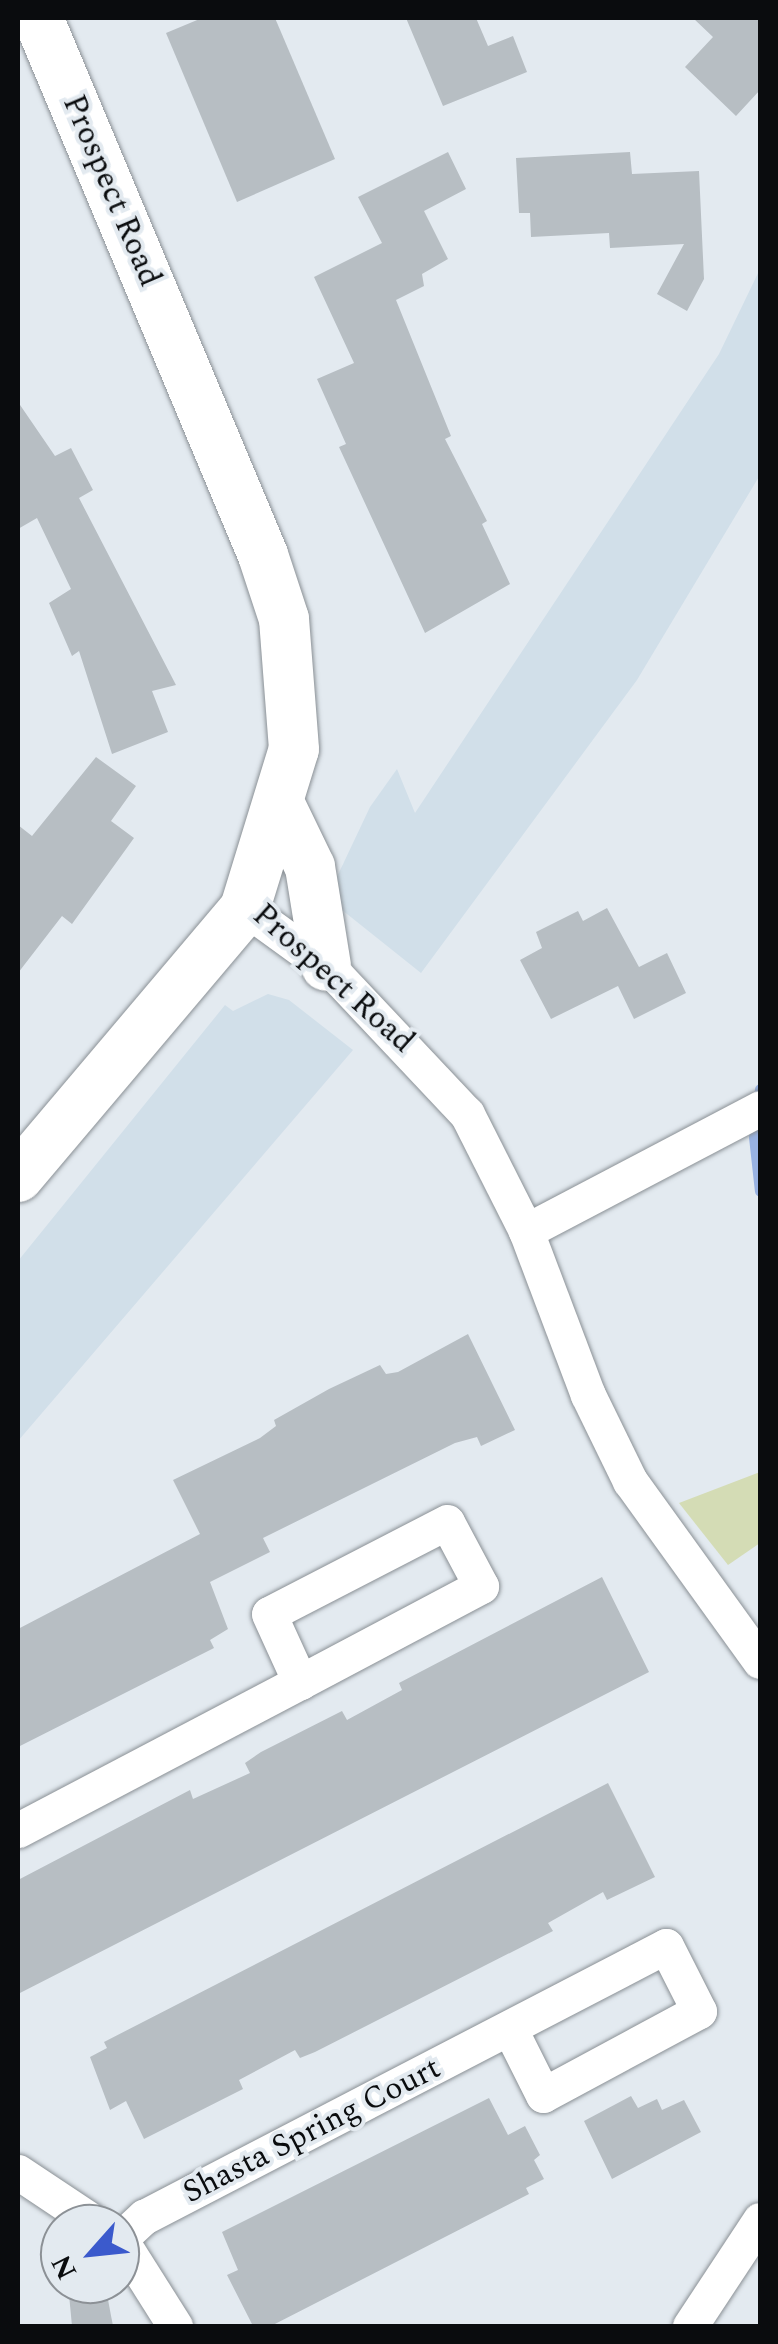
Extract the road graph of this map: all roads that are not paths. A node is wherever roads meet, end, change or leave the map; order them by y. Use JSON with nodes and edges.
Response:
{"nodes":[{"id":1,"x":38,"y":18,"type":"edge"},
{"id":2,"x":280,"y":804,"type":"junction"},
{"id":3,"x":245,"y":908,"type":"junction"},
{"id":4,"x":326,"y":966,"type":"junction"},
{"id":5,"x":749,"y":1114,"type":"edge"},
{"id":6,"x":18,"y":1177,"type":"edge"},
{"id":7,"x":526,"y":1230,"type":"junction"},
{"id":8,"x":760,"y":1662,"type":"edge"},
{"id":9,"x":300,"y":1682,"type":"junction"},
{"id":10,"x":18,"y":1830,"type":"edge"},
{"id":11,"x":510,"y":2030,"type":"junction"},
{"id":12,"x":20,"y":2180,"type":"edge"},
{"id":13,"x":61,"y":2204,"type":"edge"},
{"id":14,"x":140,"y":2221,"type":"edge"},
{"id":15,"x":758,"y":2230,"type":"edge"},
{"id":16,"x":140,"y":2270,"type":"edge"},
{"id":17,"x":176,"y":2326,"type":"edge"},
{"id":18,"x":690,"y":2326,"type":"edge"}],
"edges":[{"from":1,"to":2,"type":"main road","name":"Prospect Road"},
{"from":2,"to":3,"type":"main road","name":"Prospect Road"},
{"from":2,"to":4,"type":"main road"},
{"from":3,"to":4,"type":"street","name":"Prospect Road"},
{"from":3,"to":6,"type":"main road"},
{"from":4,"to":7,"type":"street","name":"Prospect Road"},
{"from":5,"to":7,"type":"street"},
{"from":7,"to":8,"type":"street","name":"Prospect Road"},
{"from":9,"to":9,"type":"street"},
{"from":9,"to":10,"type":"street"},
{"from":11,"to":11,"type":"street","name":"Shasta Spring Court"},
{"from":11,"to":14,"type":"street","name":"Shasta Spring Court"},
{"from":12,"to":13,"type":"street"},
{"from":15,"to":18,"type":"street"},
{"from":16,"to":17,"type":"street"}]}
